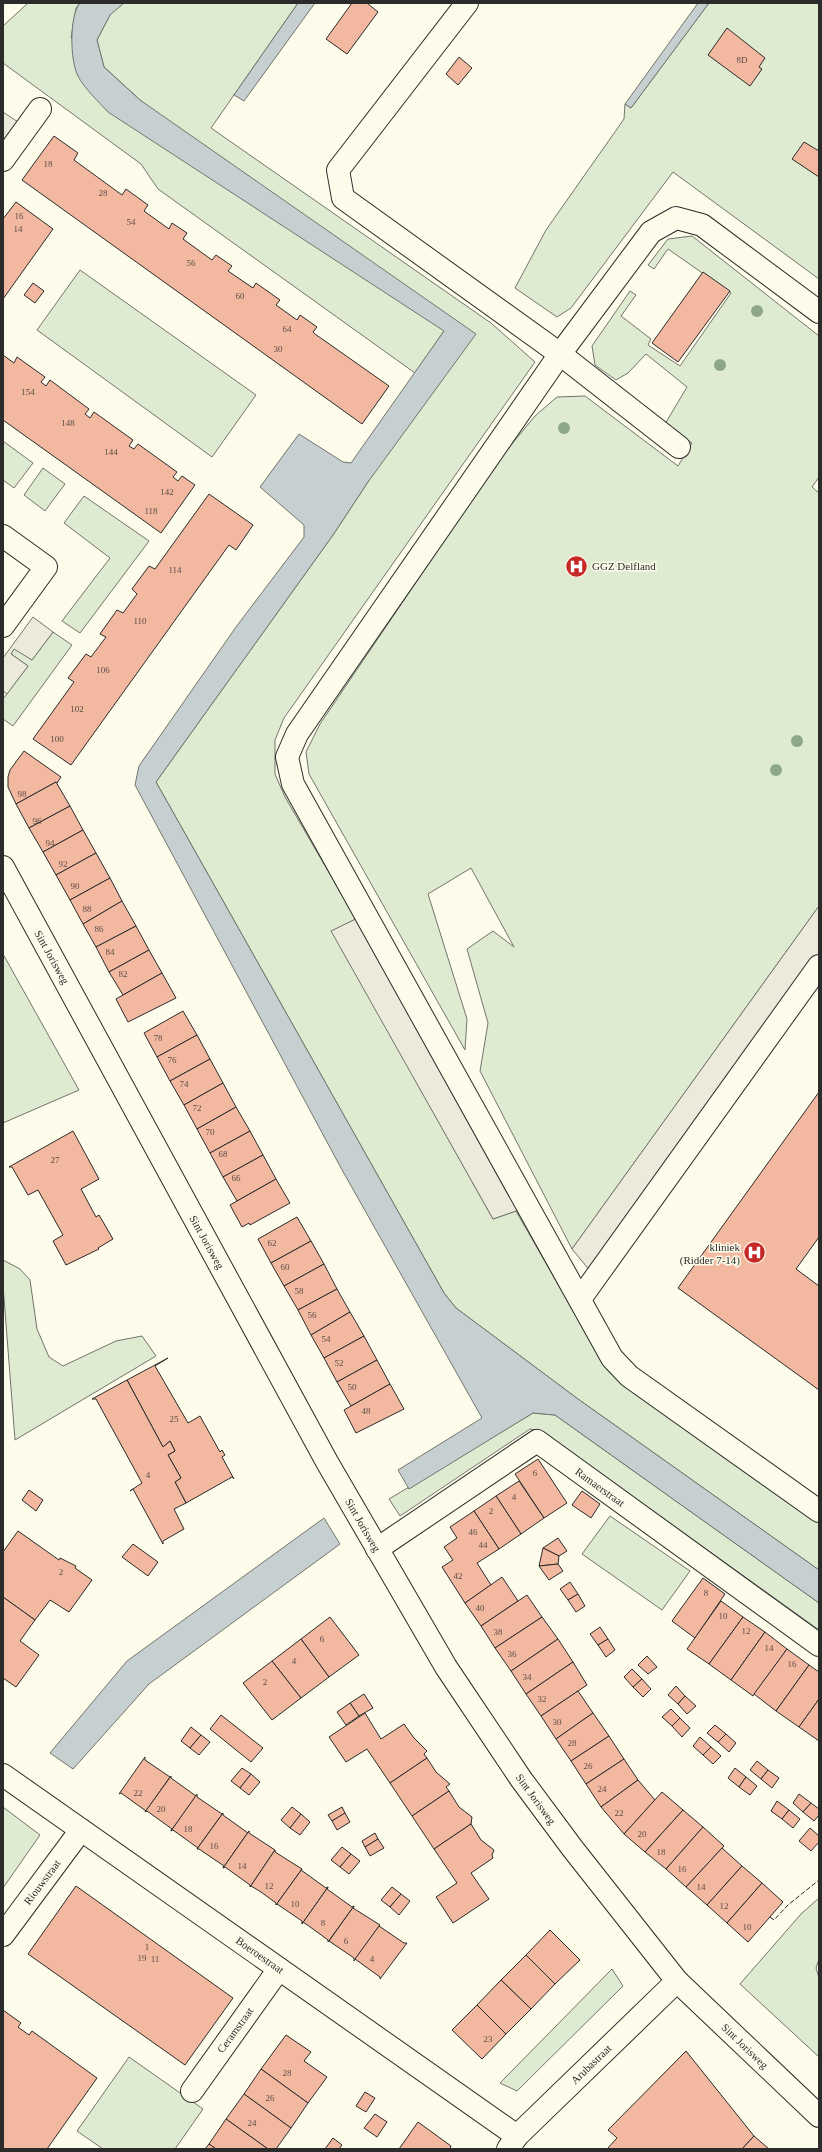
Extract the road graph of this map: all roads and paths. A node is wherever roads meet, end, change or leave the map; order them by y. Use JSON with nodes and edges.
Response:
{"nodes":[{"id":1,"x":467,"y":3,"type":"edge"},
{"id":2,"x":40,"y":109,"type":"dead end"},
{"id":3,"x":3,"y":160,"type":"edge"},
{"id":4,"x":819,"y":312,"type":"edge"},
{"id":5,"x":560,"y":354,"type":"junction"},
{"id":6,"x":679,"y":447,"type":"dead end"},
{"id":7,"x":3,"y":536,"type":"edge"},
{"id":8,"x":3,"y":626,"type":"edge"},
{"id":9,"x":3,"y":867,"type":"edge"},
{"id":10,"x":819,"y":966,"type":"edge"},
{"id":11,"x":580,"y":1299,"type":"junction"},
{"id":12,"x":819,"y":1511,"type":"edge"},
{"id":13,"x":377,"y":1549,"type":"junction"},
{"id":14,"x":819,"y":1644,"type":"edge"},
{"id":15,"x":3,"y":1775,"type":"edge"},
{"id":16,"x":81,"y":1830,"type":"junction"},
{"id":17,"x":3,"y":1935,"type":"edge"},
{"id":18,"x":279,"y":1969,"type":"junction"},
{"id":19,"x":678,"y":1981,"type":"junction"},
{"id":20,"x":192,"y":2091,"type":"dead end"},
{"id":21,"x":819,"y":2116,"type":"edge"},
{"id":22,"x":512,"y":2142,"type":"edge"}],
"edges":[{"from":1,"to":5,"type":"street"},
{"from":2,"to":3,"type":"street"},
{"from":4,"to":5,"type":"street"},
{"from":5,"to":6,"type":"street"},
{"from":5,"to":11,"type":"street"},
{"from":7,"to":8,"type":"street"},
{"from":9,"to":13,"type":"street","name":"Sint Jorisweg"},
{"from":10,"to":11,"type":"street"},
{"from":11,"to":12,"type":"street"},
{"from":13,"to":14,"type":"street","name":"Ramaerstraat"},
{"from":13,"to":19,"type":"street","name":"Sint Jorisweg"},
{"from":15,"to":16,"type":"street","name":"Boeroestraat"},
{"from":16,"to":17,"type":"street","name":"Riouwstraat"},
{"from":16,"to":18,"type":"street","name":"Boeroestraat"},
{"from":18,"to":20,"type":"street","name":"Ceramstraat"},
{"from":18,"to":22,"type":"street","name":"Boeroestraat"},
{"from":19,"to":21,"type":"street","name":"Sint Jorisweg"},
{"from":19,"to":22,"type":"street","name":"Arubastraat"}]}
